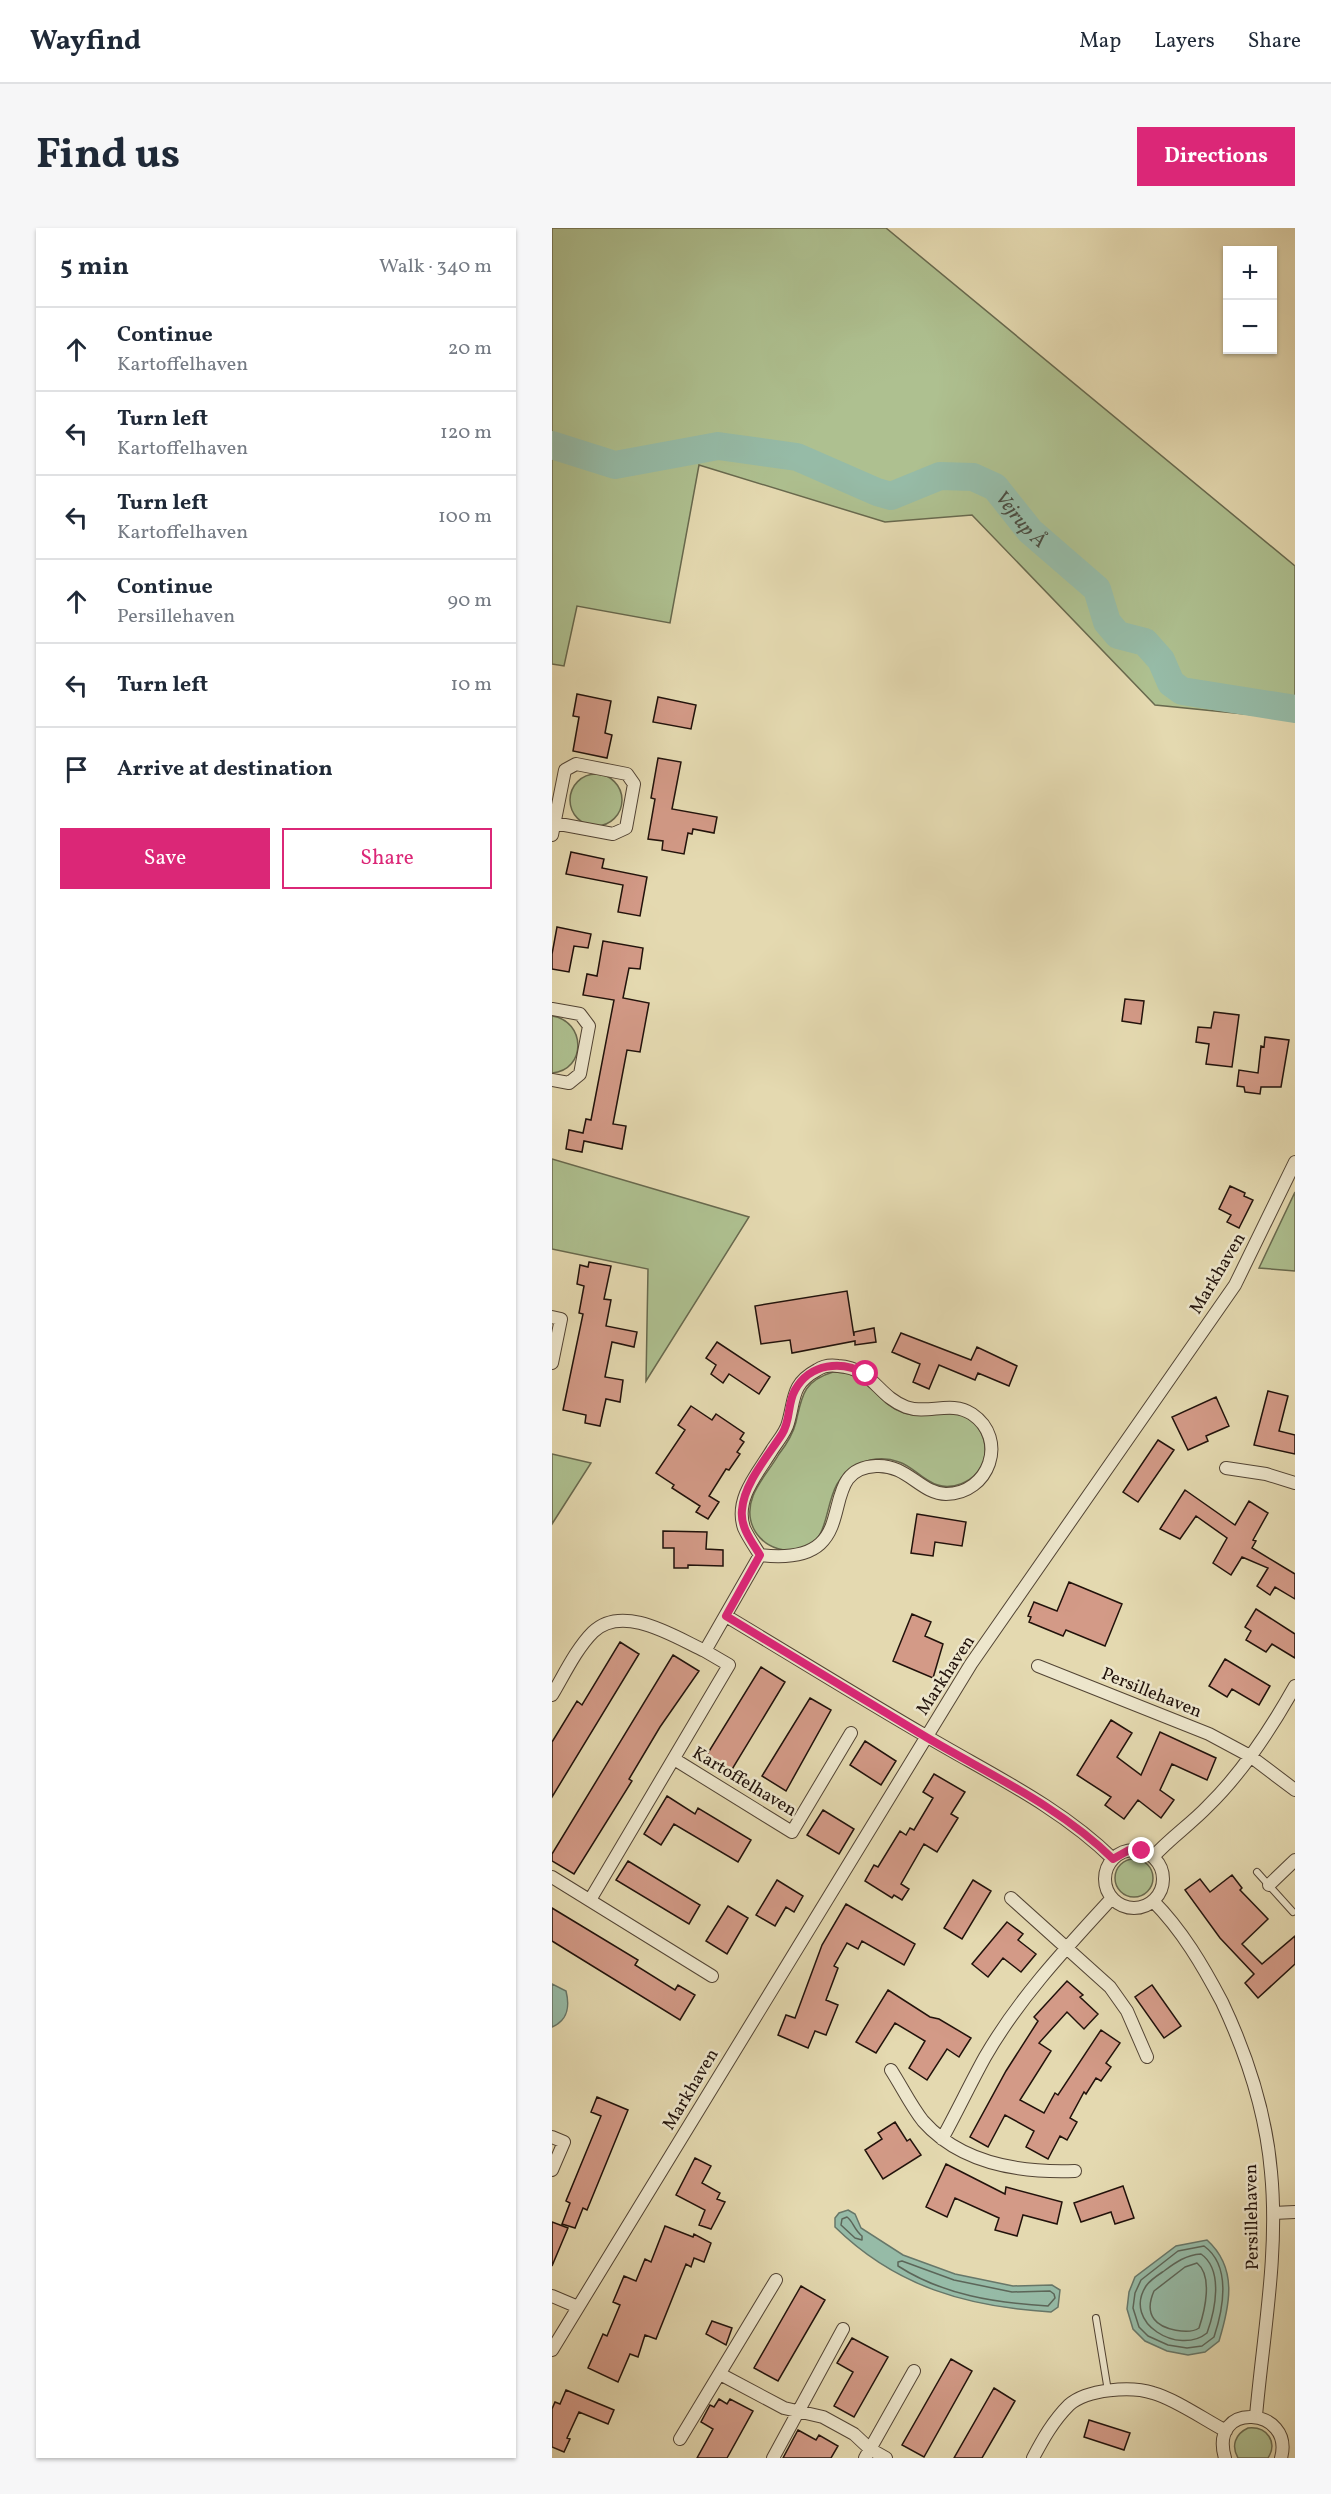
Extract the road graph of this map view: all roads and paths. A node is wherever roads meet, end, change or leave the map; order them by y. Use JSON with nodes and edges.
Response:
{"nodes":[{"id":1,"x":553,"y":829,"type":"edge"},
{"id":2,"x":552,"y":1009,"type":"edge"},
{"id":3,"x":552,"y":1080,"type":"edge"},
{"id":4,"x":1295,"y":1162,"type":"edge"},
{"id":5,"x":552,"y":1317,"type":"edge"},
{"id":6,"x":552,"y":1363,"type":"edge"},
{"id":7,"x":1226,"y":1468,"type":"dead end"},
{"id":8,"x":1295,"y":1483,"type":"edge"},
{"id":9,"x":760,"y":1555,"type":"junction"},
{"id":10,"x":726,"y":1616,"type":"junction"},
{"id":11,"x":705,"y":1651,"type":"junction"},
{"id":12,"x":1038,"y":1666,"type":"dead end"},
{"id":13,"x":1295,"y":1686,"type":"edge"},
{"id":14,"x":552,"y":1695,"type":"edge"},
{"id":15,"x":851,"y":1733,"type":"dead end"},
{"id":16,"x":927,"y":1737,"type":"junction"},
{"id":17,"x":1250,"y":1756,"type":"junction"},
{"id":18,"x":674,"y":1759,"type":"junction"},
{"id":19,"x":1295,"y":1790,"type":"edge"},
{"id":20,"x":1153,"y":1857,"type":"junction"},
{"id":21,"x":1113,"y":1859,"type":"junction"},
{"id":22,"x":1295,"y":1860,"type":"edge"},
{"id":23,"x":1257,"y":1872,"type":"dead end"},
{"id":24,"x":552,"y":1876,"type":"edge"},
{"id":25,"x":1269,"y":1885,"type":"junction"},
{"id":26,"x":1011,"y":1898,"type":"dead end"},
{"id":27,"x":1112,"y":1898,"type":"junction"},
{"id":28,"x":590,"y":1900,"type":"junction"},
{"id":29,"x":1153,"y":1901,"type":"junction"},
{"id":30,"x":1293,"y":1912,"type":"dead end"},
{"id":31,"x":1066,"y":1947,"type":"junction"},
{"id":32,"x":712,"y":1976,"type":"dead end"},
{"id":33,"x":1147,"y":2057,"type":"dead end"},
{"id":34,"x":891,"y":2070,"type":"dead end"},
{"id":35,"x":552,"y":2137,"type":"edge"},
{"id":36,"x":942,"y":2139,"type":"junction"},
{"id":37,"x":552,"y":2170,"type":"edge"},
{"id":38,"x":1075,"y":2171,"type":"dead end"},
{"id":39,"x":1295,"y":2212,"type":"edge"},
{"id":40,"x":1273,"y":2213,"type":"junction"},
{"id":41,"x":776,"y":2280,"type":"dead end"},
{"id":42,"x":552,"y":2296,"type":"edge"},
{"id":43,"x":578,"y":2307,"type":"junction"},
{"id":44,"x":1096,"y":2318,"type":"dead end"},
{"id":45,"x":843,"y":2329,"type":"dead end"},
{"id":46,"x":552,"y":2350,"type":"edge"},
{"id":47,"x":914,"y":2371,"type":"dead end"},
{"id":48,"x":720,"y":2374,"type":"junction"},
{"id":49,"x":1108,"y":2391,"type":"junction"},
{"id":50,"x":800,"y":2410,"type":"junction"},
{"id":51,"x":1256,"y":2416,"type":"junction"},
{"id":52,"x":1226,"y":2431,"type":"junction"},
{"id":53,"x":680,"y":2439,"type":"dead end"},
{"id":54,"x":1289,"y":2445,"type":"edge"},
{"id":55,"x":867,"y":2454,"type":"edge"},
{"id":56,"x":773,"y":2458,"type":"edge"},
{"id":57,"x":886,"y":2458,"type":"edge"},
{"id":58,"x":1033,"y":2458,"type":"edge"},
{"id":59,"x":1225,"y":2458,"type":"edge"},
{"id":60,"x":1281,"y":2458,"type":"edge"}],
"edges":[{"from":1,"to":1,"type":"street"},
{"from":2,"to":3,"type":"street"},
{"from":4,"to":16,"type":"street","name":"Markhaven"},
{"from":5,"to":6,"type":"street"},
{"from":7,"to":8,"type":"street"},
{"from":9,"to":9,"type":"street"},
{"from":9,"to":10,"type":"street"},
{"from":10,"to":11,"type":"street"},
{"from":10,"to":16,"type":"street"},
{"from":11,"to":14,"type":"street","name":"Kartoffelhaven"},
{"from":11,"to":18,"type":"street","name":"Kartoffelhaven"},
{"from":12,"to":17,"type":"street","name":"Persillehaven"},
{"from":13,"to":17,"type":"street"},
{"from":15,"to":18,"type":"street","name":"Kartoffelhaven"},
{"from":16,"to":21,"type":"street"},
{"from":16,"to":43,"type":"street","name":"Markhaven"},
{"from":17,"to":19,"type":"street","name":"Persillehaven"},
{"from":17,"to":20,"type":"street"},
{"from":18,"to":28,"type":"street","name":"Kartoffelhaven"},
{"from":20,"to":21,"type":"street"},
{"from":20,"to":29,"type":"street"},
{"from":21,"to":27,"type":"street"},
{"from":22,"to":25,"type":"street"},
{"from":23,"to":25,"type":"lane"},
{"from":24,"to":28,"type":"street"},
{"from":25,"to":30,"type":"lane"},
{"from":26,"to":31,"type":"street"},
{"from":27,"to":29,"type":"street"},
{"from":27,"to":31,"type":"street"},
{"from":28,"to":32,"type":"street"},
{"from":29,"to":40,"type":"street","name":"Persillehaven"},
{"from":31,"to":33,"type":"street"},
{"from":31,"to":36,"type":"street"},
{"from":34,"to":36,"type":"street"},
{"from":35,"to":37,"type":"street"},
{"from":36,"to":38,"type":"street"},
{"from":39,"to":40,"type":"street"},
{"from":40,"to":51,"type":"street","name":"Persillehaven"},
{"from":41,"to":48,"type":"street"},
{"from":42,"to":43,"type":"street"},
{"from":43,"to":46,"type":"street","name":"Markhaven"},
{"from":44,"to":49,"type":"lane"},
{"from":45,"to":50,"type":"street"},
{"from":47,"to":55,"type":"street"},
{"from":48,"to":50,"type":"street"},
{"from":48,"to":53,"type":"street"},
{"from":49,"to":52,"type":"street"},
{"from":49,"to":58,"type":"street"},
{"from":50,"to":55,"type":"street"},
{"from":50,"to":56,"type":"street"},
{"from":51,"to":52,"type":"street"},
{"from":51,"to":54,"type":"street"},
{"from":52,"to":59,"type":"street"},
{"from":54,"to":60,"type":"street"},
{"from":55,"to":57,"type":"street"}]}
